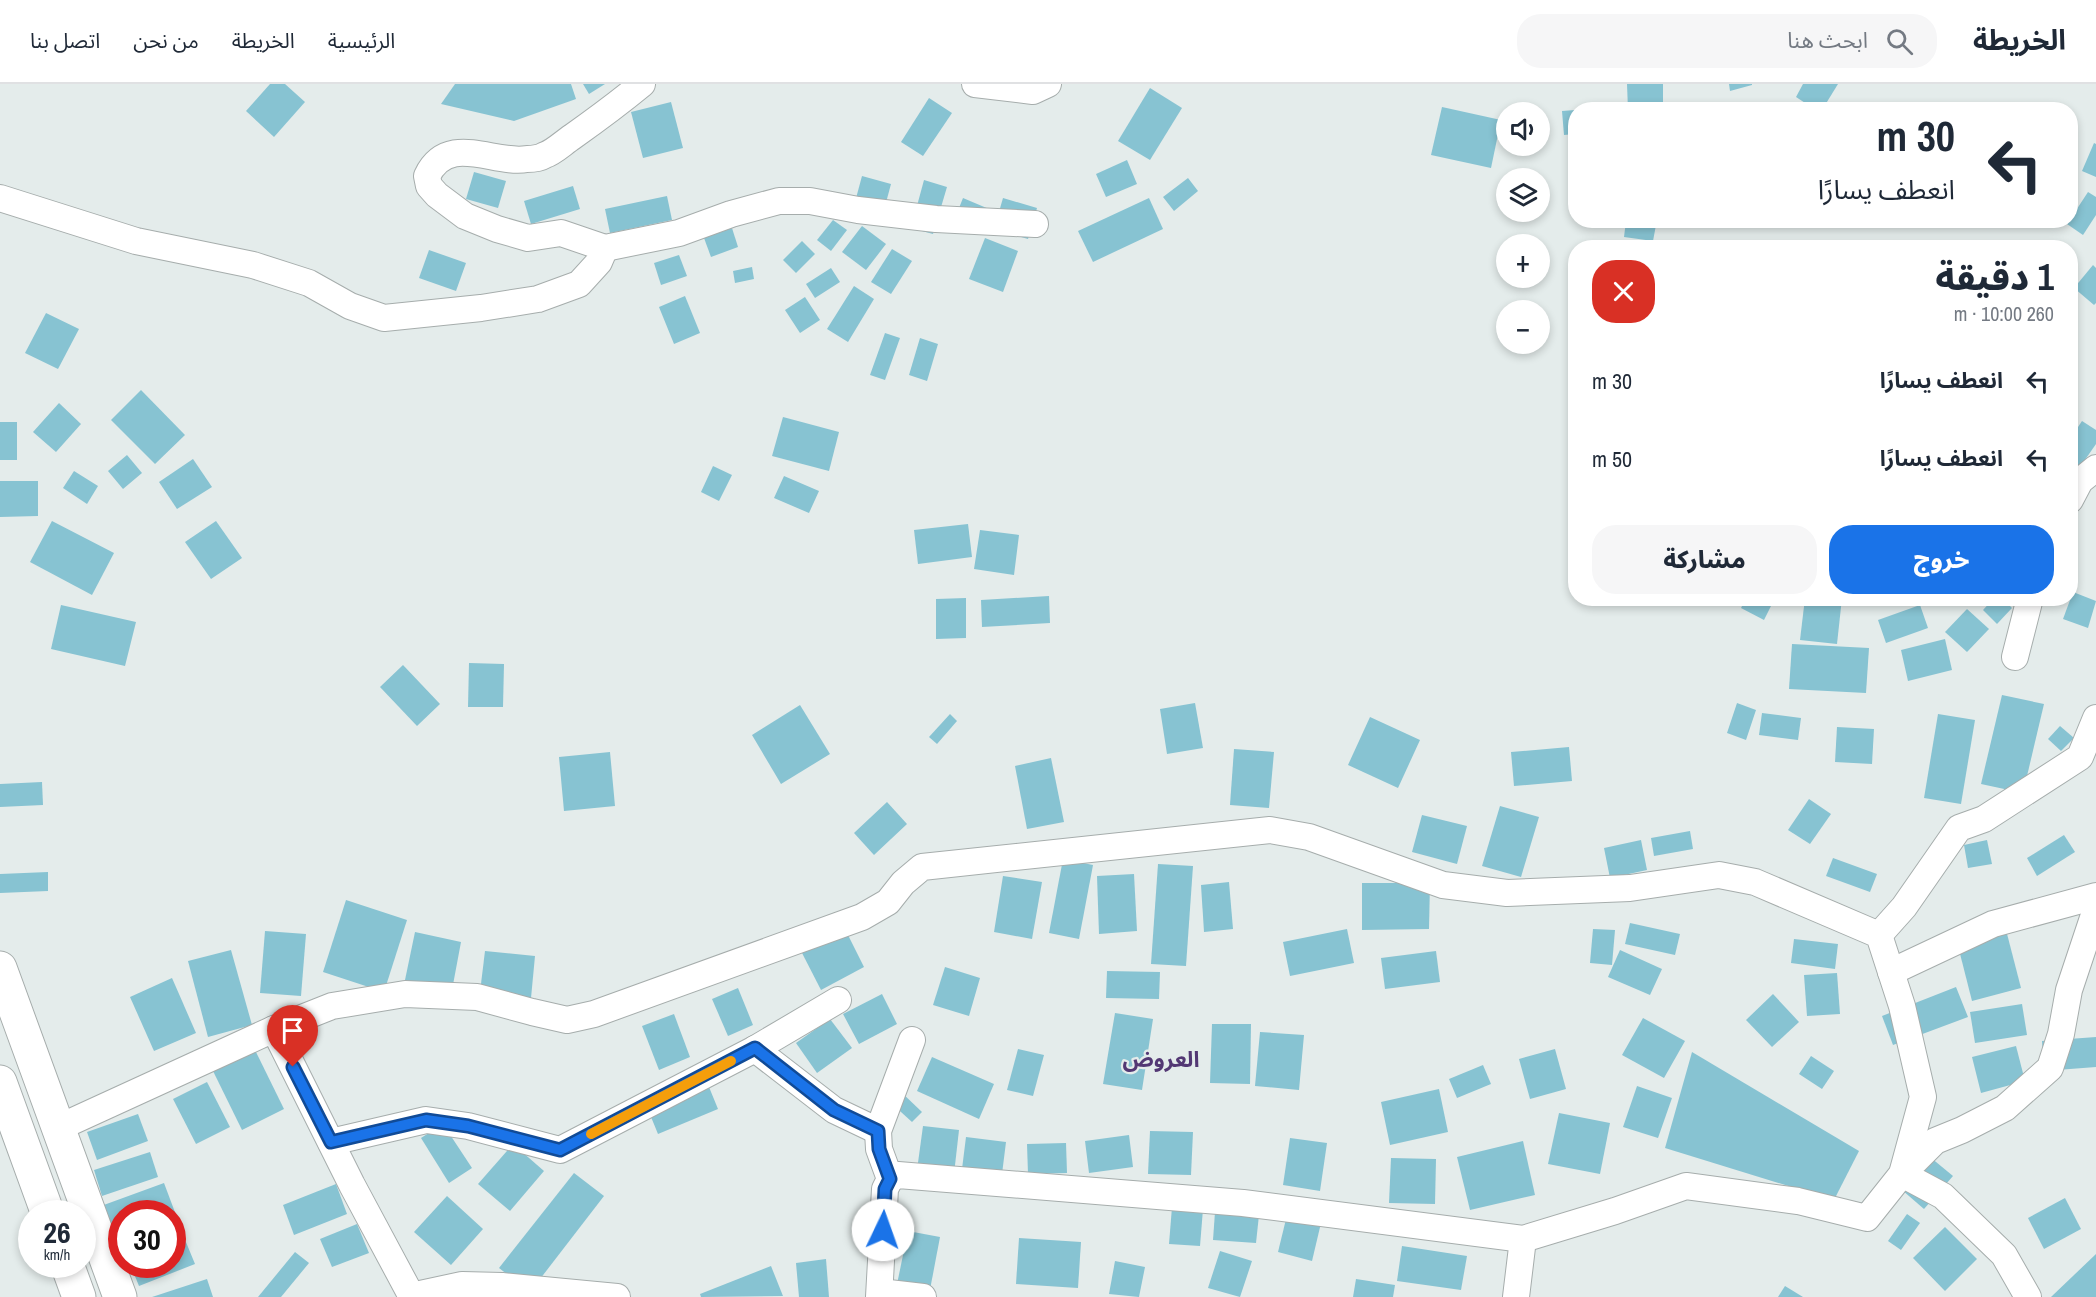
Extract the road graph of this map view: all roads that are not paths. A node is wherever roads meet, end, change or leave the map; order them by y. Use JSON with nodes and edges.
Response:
{"nodes":[{"id":1,"x":642,"y":84,"type":"edge"},
{"id":2,"x":975,"y":84,"type":"edge"},
{"id":3,"x":1048,"y":84,"type":"edge"},
{"id":4,"x":0,"y":198,"type":"edge"},
{"id":5,"x":1035,"y":224,"type":"dead end"},
{"id":6,"x":605,"y":248,"type":"junction"},
{"id":7,"x":2096,"y":468,"type":"edge"},
{"id":8,"x":2078,"y":485,"type":"edge"},
{"id":9,"x":2028,"y":606,"type":"edge"},
{"id":10,"x":2015,"y":657,"type":"dead end"},
{"id":11,"x":2096,"y":718,"type":"edge"},
{"id":12,"x":2096,"y":896,"type":"edge"},
{"id":13,"x":2096,"y":909,"type":"edge"},
{"id":14,"x":1879,"y":935,"type":"junction"},
{"id":15,"x":0,"y":968,"type":"edge"},
{"id":16,"x":1891,"y":972,"type":"junction"},
{"id":17,"x":838,"y":1000,"type":"dead end"},
{"id":18,"x":274,"y":1029,"type":"junction"},
{"id":19,"x":912,"y":1041,"type":"dead end"},
{"id":20,"x":755,"y":1048,"type":"junction"},
{"id":21,"x":0,"y":1082,"type":"edge"},
{"id":22,"x":60,"y":1127,"type":"junction"},
{"id":23,"x":878,"y":1131,"type":"junction"},
{"id":24,"x":331,"y":1142,"type":"junction"},
{"id":25,"x":1902,"y":1174,"type":"junction"},
{"id":26,"x":890,"y":1179,"type":"junction"},
{"id":27,"x":43,"y":1200,"type":"edge"},
{"id":28,"x":1523,"y":1239,"type":"junction"},
{"id":29,"x":72,"y":1278,"type":"edge"},
{"id":30,"x":880,"y":1295,"type":"edge"},
{"id":31,"x":412,"y":1296,"type":"edge"},
{"id":32,"x":79,"y":1297,"type":"edge"},
{"id":33,"x":120,"y":1297,"type":"edge"},
{"id":34,"x":617,"y":1297,"type":"edge"},
{"id":35,"x":923,"y":1297,"type":"edge"},
{"id":36,"x":1516,"y":1297,"type":"edge"},
{"id":37,"x":2028,"y":1297,"type":"edge"}],
"edges":[{"from":1,"to":6,"type":"street"},
{"from":2,"to":3,"type":"street"},
{"from":4,"to":6,"type":"street"},
{"from":5,"to":6,"type":"street"},
{"from":7,"to":8,"type":"street"},
{"from":9,"to":10,"type":"street"},
{"from":11,"to":14,"type":"street"},
{"from":12,"to":16,"type":"street"},
{"from":13,"to":25,"type":"street"},
{"from":14,"to":16,"type":"street"},
{"from":14,"to":18,"type":"street"},
{"from":15,"to":22,"type":"main road"},
{"from":16,"to":25,"type":"street"},
{"from":17,"to":20,"type":"street"},
{"from":18,"to":22,"type":"street"},
{"from":18,"to":24,"type":"street"},
{"from":19,"to":23,"type":"street"},
{"from":20,"to":23,"type":"street"},
{"from":20,"to":24,"type":"street"},
{"from":21,"to":27,"type":"main road"},
{"from":22,"to":33,"type":"main road"},
{"from":23,"to":26,"type":"street"},
{"from":24,"to":31,"type":"street"},
{"from":25,"to":28,"type":"street"},
{"from":25,"to":37,"type":"street"},
{"from":26,"to":28,"type":"street"},
{"from":26,"to":30,"type":"street"},
{"from":28,"to":36,"type":"street"},
{"from":29,"to":32,"type":"main road"},
{"from":30,"to":35,"type":"street"},
{"from":31,"to":34,"type":"street"}]}
